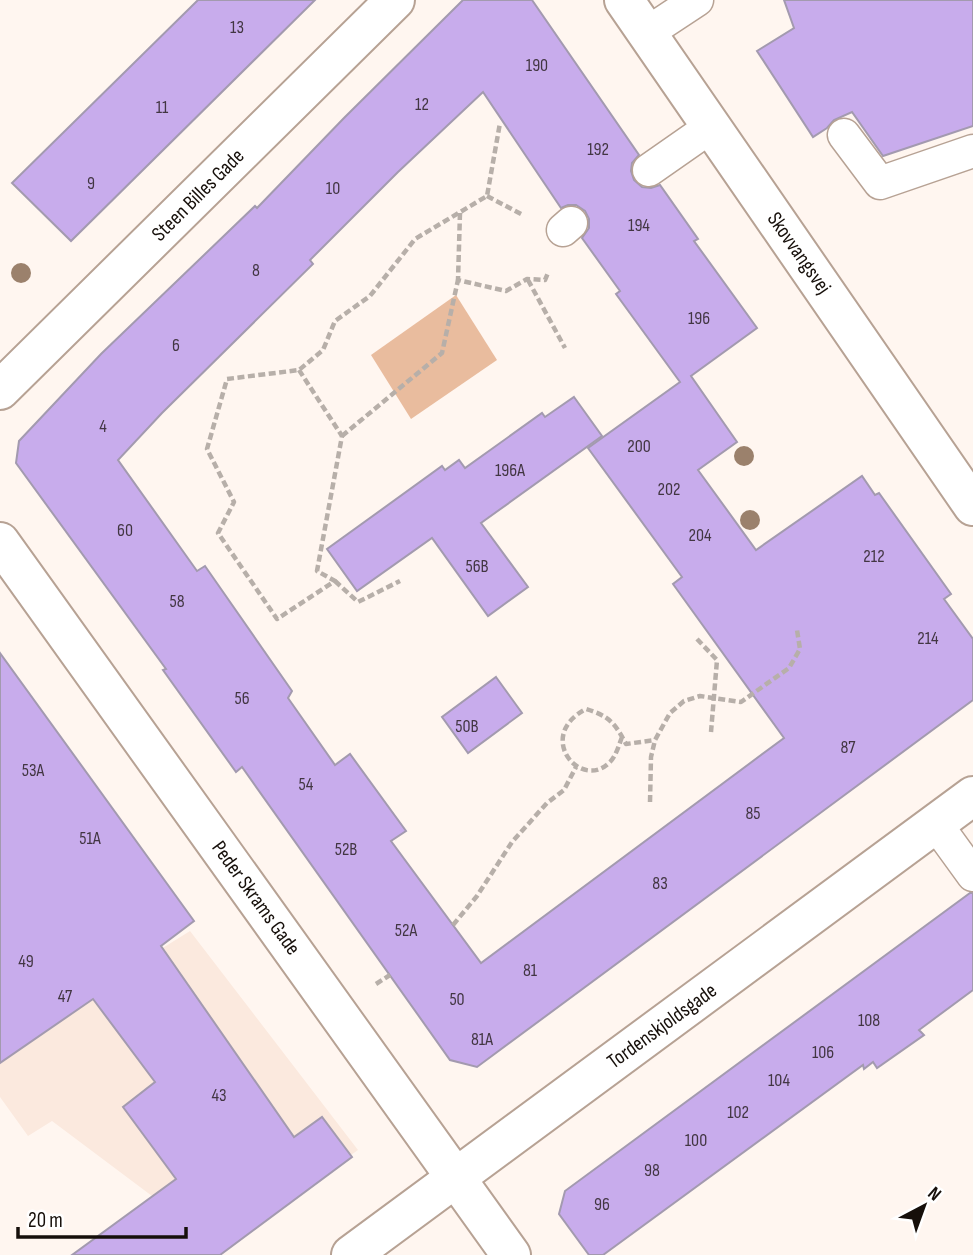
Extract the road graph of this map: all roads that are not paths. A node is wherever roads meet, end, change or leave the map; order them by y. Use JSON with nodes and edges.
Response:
{"nodes":[{"id":1,"x":395,"y":0,"type":"edge"},
{"id":2,"x":624,"y":0,"type":"edge"},
{"id":3,"x":697,"y":0,"type":"edge"},
{"id":4,"x":647,"y":33,"type":"junction"},
{"id":5,"x":712,"y":126,"type":"junction"},
{"id":6,"x":844,"y":135,"type":"dead end"},
{"id":7,"x":973,"y":151,"type":"edge"},
{"id":8,"x":649,"y":170,"type":"dead end"},
{"id":9,"x":0,"y":390,"type":"edge"},
{"id":10,"x":973,"y":506,"type":"edge"},
{"id":11,"x":0,"y":542,"type":"edge"},
{"id":12,"x":973,"y":796,"type":"edge"},
{"id":13,"x":936,"y":824,"type":"junction"},
{"id":14,"x":973,"y":875,"type":"edge"},
{"id":15,"x":457,"y":1178,"type":"junction"},
{"id":16,"x":351,"y":1255,"type":"edge"},
{"id":17,"x":511,"y":1255,"type":"edge"}],
"edges":[{"from":1,"to":9,"type":"street","name":"Steen Billes Gade"},
{"from":2,"to":4,"type":"street","name":"Skovvangsvej"},
{"from":3,"to":4,"type":"lane"},
{"from":4,"to":5,"type":"street","name":"Skovvangsvej"},
{"from":5,"to":8,"type":"lane"},
{"from":5,"to":10,"type":"street","name":"Skovvangsvej"},
{"from":6,"to":7,"type":"lane"},
{"from":11,"to":15,"type":"street","name":"Peder Skrams Gade"},
{"from":12,"to":13,"type":"street","name":"Tordenskjoldsgade"},
{"from":13,"to":14,"type":"lane"},
{"from":13,"to":15,"type":"street","name":"Tordenskjoldsgade"},
{"from":15,"to":16,"type":"street","name":"Tordenskjoldsgade"},
{"from":15,"to":17,"type":"street","name":"Peder Skrams Gade"}]}
